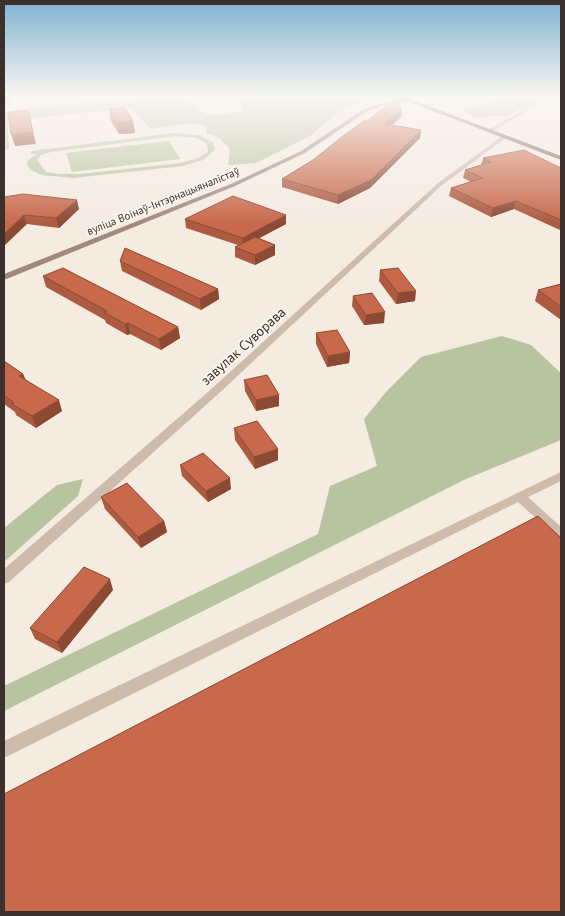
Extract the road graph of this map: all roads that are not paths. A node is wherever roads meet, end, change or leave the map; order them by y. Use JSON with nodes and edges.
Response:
{"nodes":[{"id":1,"x":6,"y":139,"type":"edge"},
{"id":2,"x":323,"y":139,"type":"edge"},
{"id":3,"x":500,"y":139,"type":"edge"},
{"id":4,"x":511,"y":139,"type":"edge"},
{"id":5,"x":6,"y":149,"type":"dead end"},
{"id":6,"x":561,"y":158,"type":"edge"},
{"id":7,"x":4,"y":277,"type":"edge"},
{"id":8,"x":561,"y":476,"type":"edge"},
{"id":9,"x":519,"y":496,"type":"junction"},
{"id":10,"x":561,"y":534,"type":"edge"},
{"id":11,"x":4,"y":578,"type":"edge"},
{"id":12,"x":4,"y":750,"type":"edge"}],
"edges":[{"from":1,"to":5,"type":"lane"},
{"from":2,"to":7,"type":"street","name":"вуліца Воінаў-Інтэрнацыяналістаў"},
{"from":3,"to":11,"type":"street","name":"завулак Суворава"},
{"from":4,"to":6,"type":"main road"},
{"from":8,"to":9,"type":"lane"},
{"from":9,"to":10,"type":"lane"},
{"from":9,"to":12,"type":"lane"}]}
